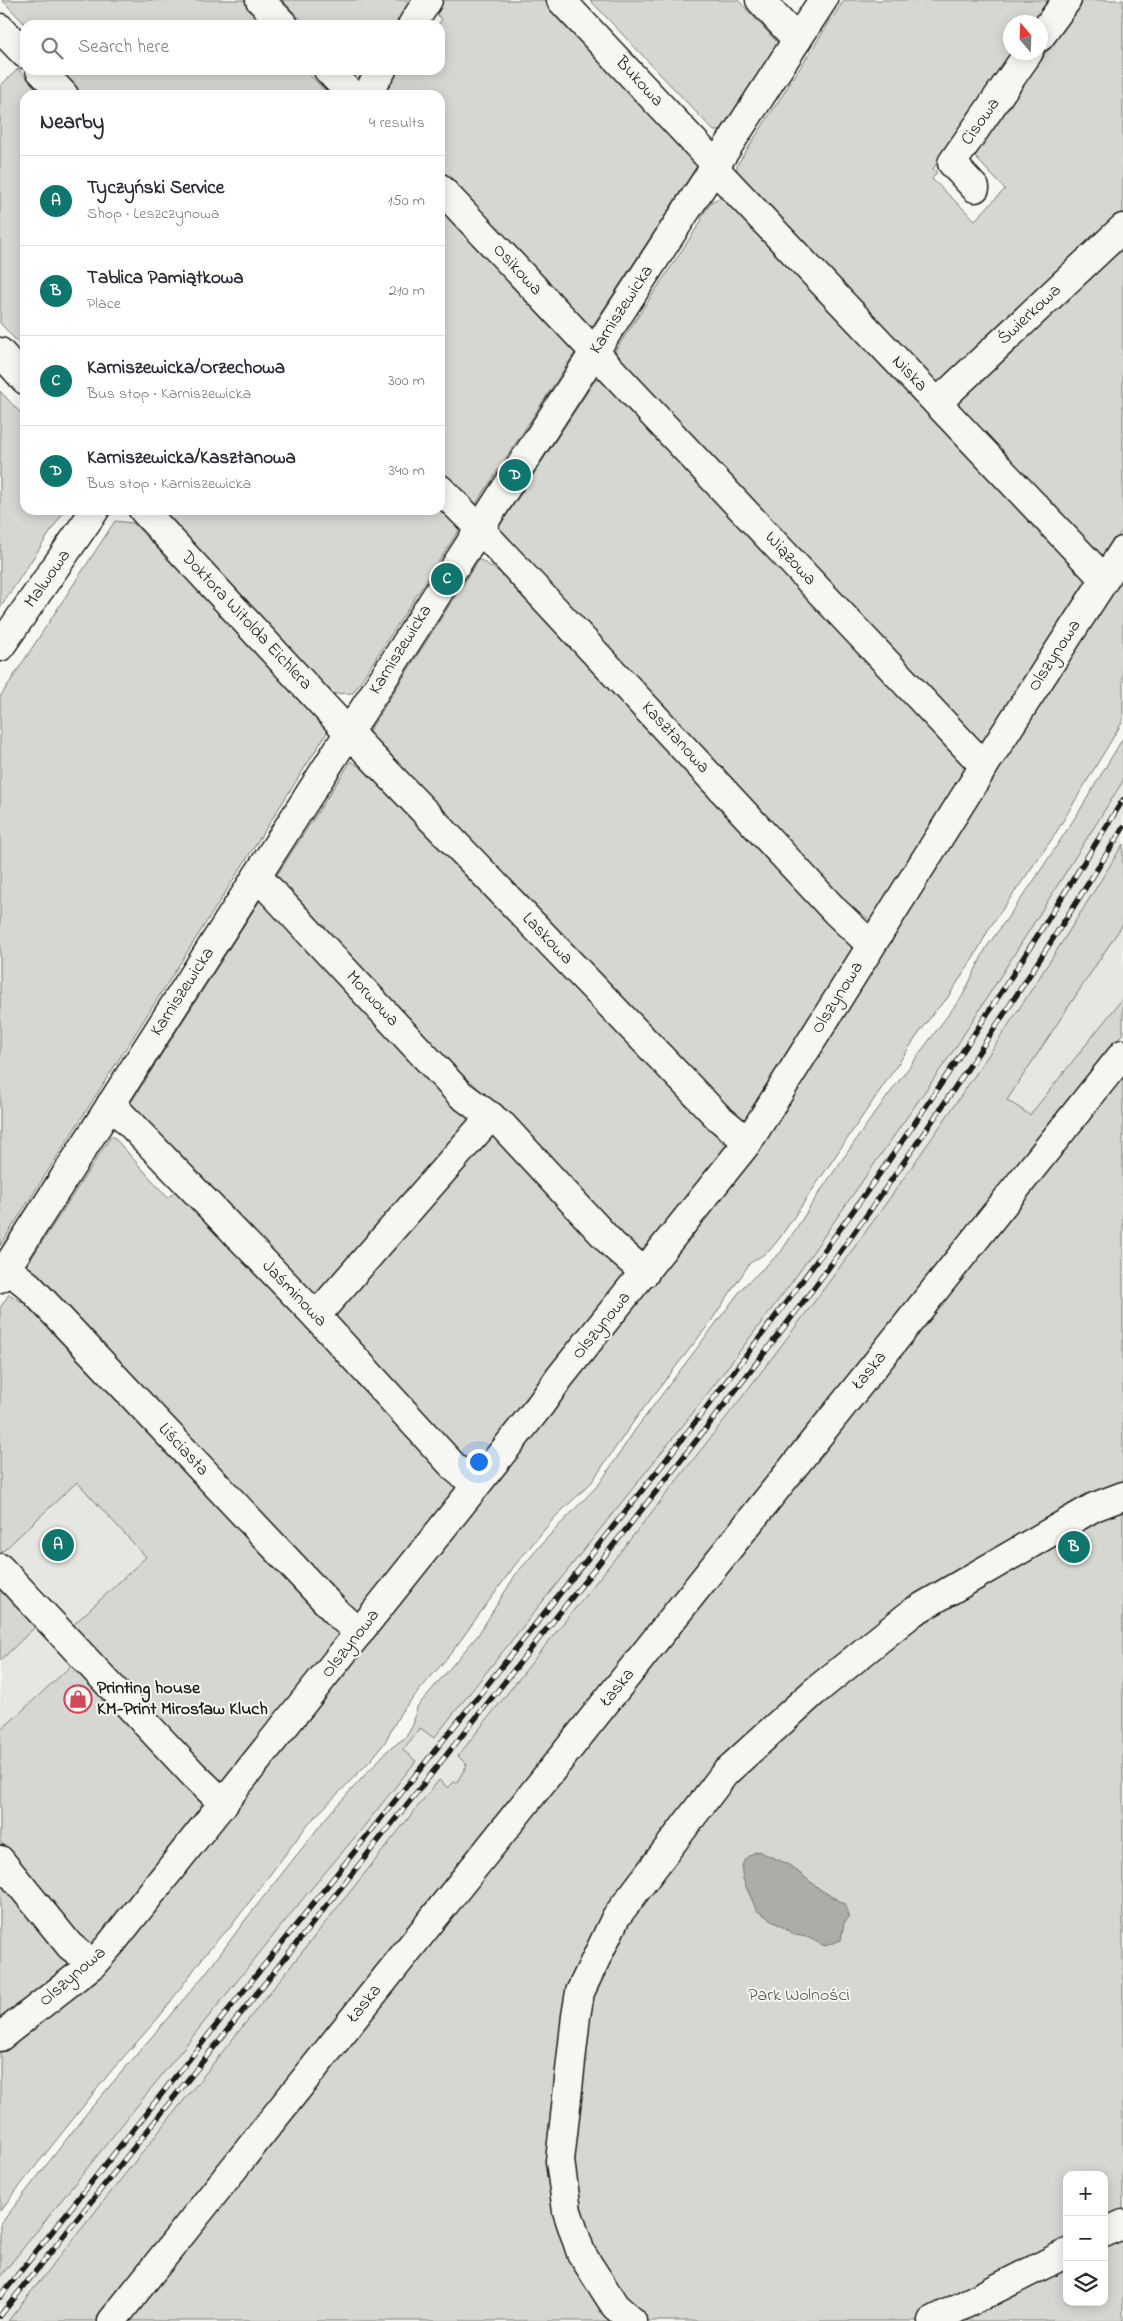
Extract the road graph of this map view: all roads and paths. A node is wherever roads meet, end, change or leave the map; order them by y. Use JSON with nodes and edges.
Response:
{"nodes":[{"id":1,"x":260,"y":0,"type":"edge"},
{"id":2,"x":428,"y":0,"type":"edge"},
{"id":3,"x":562,"y":0,"type":"edge"},
{"id":4,"x":760,"y":0,"type":"edge"},
{"id":5,"x":823,"y":0,"type":"edge"},
{"id":6,"x":1067,"y":0,"type":"edge"},
{"id":7,"x":279,"y":20,"type":"edge"},
{"id":8,"x":415,"y":20,"type":"edge"},
{"id":9,"x":1048,"y":26,"type":"edge"},
{"id":10,"x":0,"y":28,"type":"edge"},
{"id":11,"x":797,"y":40,"type":"junction"},
{"id":12,"x":20,"y":49,"type":"edge"},
{"id":13,"x":1024,"y":60,"type":"edge"},
{"id":14,"x":45,"y":75,"type":"edge"},
{"id":15,"x":333,"y":75,"type":"edge"},
{"id":16,"x":379,"y":75,"type":"edge"},
{"id":17,"x":59,"y":90,"type":"edge"},
{"id":18,"x":347,"y":90,"type":"edge"},
{"id":19,"x":369,"y":90,"type":"edge"},
{"id":20,"x":715,"y":166,"type":"junction"},
{"id":21,"x":976,"y":188,"type":"dead end"},
{"id":22,"x":445,"y":193,"type":"edge"},
{"id":23,"x":1123,"y":228,"type":"edge"},
{"id":24,"x":0,"y":352,"type":"edge"},
{"id":25,"x":595,"y":352,"type":"junction"},
{"id":26,"x":20,"y":374,"type":"edge"},
{"id":27,"x":937,"y":403,"type":"junction"},
{"id":28,"x":445,"y":494,"type":"edge"},
{"id":29,"x":92,"y":515,"type":"edge"},
{"id":30,"x":148,"y":515,"type":"edge"},
{"id":31,"x":480,"y":529,"type":"junction"},
{"id":32,"x":1123,"y":551,"type":"edge"},
{"id":33,"x":1104,"y":579,"type":"junction"},
{"id":34,"x":0,"y":647,"type":"edge"},
{"id":35,"x":349,"y":733,"type":"junction"},
{"id":36,"x":984,"y":766,"type":"junction"},
{"id":37,"x":257,"y":876,"type":"junction"},
{"id":38,"x":871,"y":945,"type":"junction"},
{"id":39,"x":1123,"y":1054,"type":"edge"},
{"id":40,"x":112,"y":1104,"type":"junction"},
{"id":41,"x":490,"y":1116,"type":"junction"},
{"id":42,"x":748,"y":1142,"type":"junction"},
{"id":43,"x":3,"y":1273,"type":"edge"},
{"id":44,"x":645,"y":1273,"type":"junction"},
{"id":45,"x":316,"y":1316,"type":"junction"},
{"id":46,"x":476,"y":1485,"type":"junction"},
{"id":47,"x":1123,"y":1496,"type":"edge"},
{"id":48,"x":0,"y":1568,"type":"edge"},
{"id":49,"x":359,"y":1633,"type":"junction"},
{"id":50,"x":224,"y":1804,"type":"junction"},
{"id":51,"x":0,"y":1860,"type":"edge"},
{"id":52,"x":93,"y":1964,"type":"junction"},
{"id":53,"x":0,"y":2037,"type":"edge"},
{"id":54,"x":1123,"y":2224,"type":"edge"},
{"id":55,"x":1108,"y":2231,"type":"edge"},
{"id":56,"x":1063,"y":2255,"type":"edge"},
{"id":57,"x":112,"y":2321,"type":"edge"},
{"id":58,"x":632,"y":2321,"type":"edge"},
{"id":59,"x":932,"y":2321,"type":"edge"}],
"edges":[{"from":1,"to":7,"type":"street"},
{"from":2,"to":8,"type":"street"},
{"from":3,"to":20,"type":"street","name":"Bukowa"},
{"from":4,"to":11,"type":"street"},
{"from":5,"to":11,"type":"street","name":"Karniszewicka"},
{"from":6,"to":9,"type":"street"},
{"from":10,"to":12,"type":"street"},
{"from":11,"to":20,"type":"street","name":"Karniszewicka"},
{"from":13,"to":21,"type":"street","name":"Cisowa"},
{"from":14,"to":17,"type":"street"},
{"from":15,"to":18,"type":"street"},
{"from":16,"to":19,"type":"street"},
{"from":20,"to":25,"type":"street","name":"Karniszewicka"},
{"from":20,"to":27,"type":"street","name":"Niska"},
{"from":22,"to":25,"type":"street","name":"Osikowa"},
{"from":23,"to":27,"type":"street","name":"Świerkowa"},
{"from":24,"to":26,"type":"street"},
{"from":25,"to":31,"type":"street","name":"Karniszewicka"},
{"from":25,"to":36,"type":"street","name":"Wiązowa"},
{"from":27,"to":33,"type":"street","name":"Niska"},
{"from":28,"to":31,"type":"street","name":"Kasztanowa"},
{"from":29,"to":34,"type":"street","name":"Malwowa"},
{"from":30,"to":35,"type":"street","name":"Doktora Witolda Eichlera"},
{"from":31,"to":35,"type":"street","name":"Karniszewicka"},
{"from":31,"to":38,"type":"street","name":"Kasztanowa"},
{"from":32,"to":33,"type":"street","name":"Olszynowa"},
{"from":33,"to":36,"type":"street","name":"Olszynowa"},
{"from":35,"to":37,"type":"street","name":"Karniszewicka"},
{"from":35,"to":42,"type":"street","name":"Laskowa"},
{"from":36,"to":38,"type":"street","name":"Olszynowa"},
{"from":37,"to":40,"type":"street","name":"Karniszewicka"},
{"from":37,"to":41,"type":"street","name":"Morwowa"},
{"from":38,"to":42,"type":"street","name":"Olszynowa"},
{"from":39,"to":57,"type":"street","name":"Łaska"},
{"from":40,"to":43,"type":"street","name":"Karniszewicka"},
{"from":40,"to":45,"type":"street","name":"Jaśminowa"},
{"from":41,"to":44,"type":"street","name":"Morwowa"},
{"from":41,"to":45,"type":"street"},
{"from":42,"to":44,"type":"street","name":"Olszynowa"},
{"from":43,"to":49,"type":"street","name":"Liściasta"},
{"from":44,"to":46,"type":"street","name":"Olszynowa"},
{"from":45,"to":46,"type":"street","name":"Jaśminowa"},
{"from":46,"to":49,"type":"street","name":"Olszynowa"},
{"from":47,"to":58,"type":"street"},
{"from":48,"to":50,"type":"street"},
{"from":49,"to":50,"type":"street","name":"Olszynowa"},
{"from":50,"to":52,"type":"street","name":"Olszynowa"},
{"from":51,"to":52,"type":"street"},
{"from":52,"to":53,"type":"street","name":"Olszynowa"},
{"from":54,"to":55,"type":"street"},
{"from":56,"to":59,"type":"street"}]}
